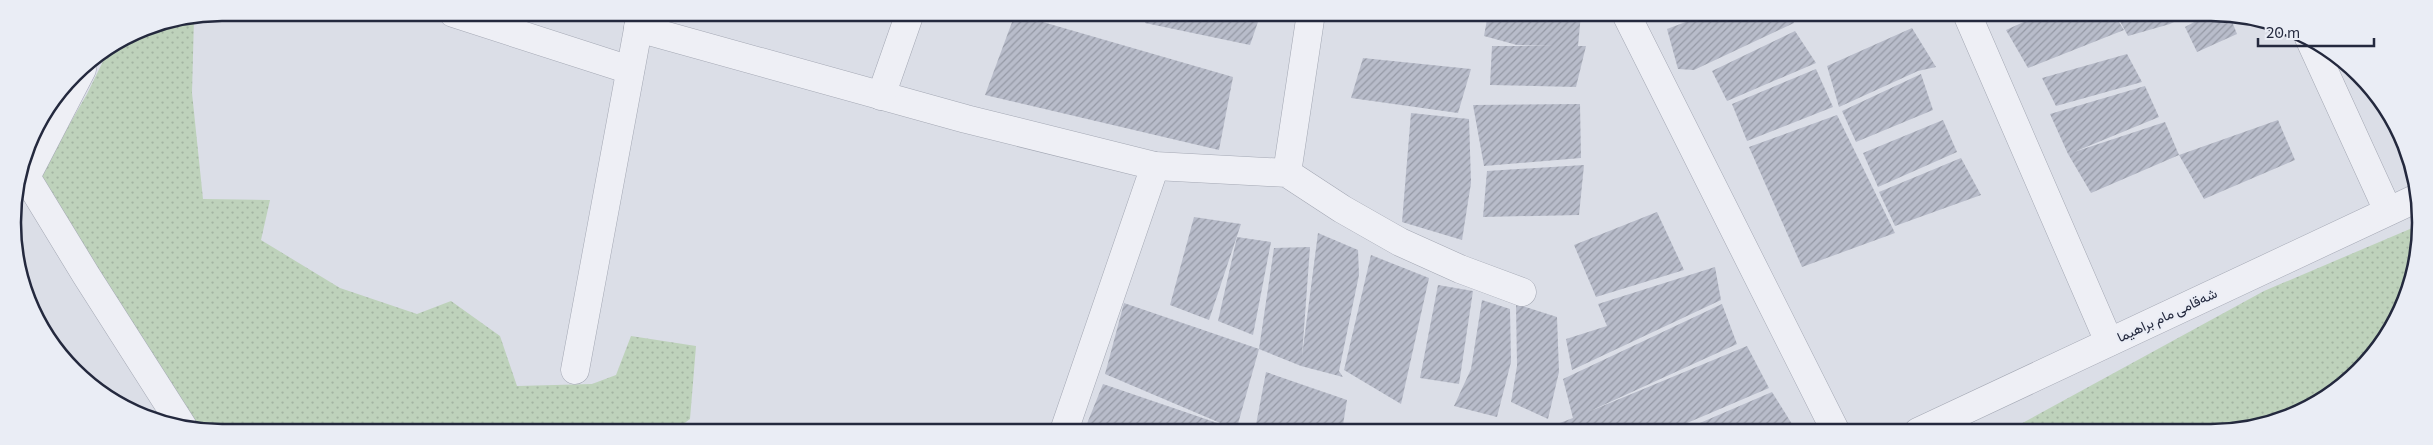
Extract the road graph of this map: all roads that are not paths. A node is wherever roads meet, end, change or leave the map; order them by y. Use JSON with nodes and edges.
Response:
{"nodes":[{"id":1,"x":478,"y":21,"type":"edge"},
{"id":2,"x":639,"y":21,"type":"edge"},
{"id":3,"x":907,"y":21,"type":"edge"},
{"id":4,"x":1310,"y":21,"type":"edge"},
{"id":5,"x":1630,"y":21,"type":"edge"},
{"id":6,"x":1970,"y":21,"type":"edge"},
{"id":7,"x":2315,"y":50,"type":"edge"},
{"id":8,"x":630,"y":70,"type":"junction"},
{"id":9,"x":69,"y":93,"type":"edge"},
{"id":10,"x":881,"y":96,"type":"junction"},
{"id":11,"x":31,"y":160,"type":"edge"},
{"id":12,"x":1155,"y":166,"type":"junction"},
{"id":13,"x":1287,"y":173,"type":"junction"},
{"id":14,"x":26,"y":177,"type":"edge"},
{"id":15,"x":2410,"y":200,"type":"edge"},
{"id":16,"x":2388,"y":211,"type":"junction"},
{"id":17,"x":1522,"y":292,"type":"dead end"},
{"id":18,"x":2109,"y":342,"type":"junction"},
{"id":19,"x":575,"y":370,"type":"dead end"},
{"id":20,"x":178,"y":419,"type":"edge"},
{"id":21,"x":1066,"y":424,"type":"edge"},
{"id":22,"x":1832,"y":424,"type":"edge"},
{"id":23,"x":1935,"y":424,"type":"edge"}],
"edges":[{"from":1,"to":8,"type":"street"},
{"from":2,"to":8,"type":"street"},
{"from":2,"to":10,"type":"street"},
{"from":3,"to":10,"type":"street"},
{"from":4,"to":13,"type":"street"},
{"from":5,"to":22,"type":"street"},
{"from":6,"to":18,"type":"street"},
{"from":7,"to":16,"type":"street"},
{"from":8,"to":19,"type":"street"},
{"from":9,"to":11,"type":"street"},
{"from":10,"to":12,"type":"street"},
{"from":12,"to":13,"type":"street"},
{"from":12,"to":21,"type":"street"},
{"from":13,"to":17,"type":"street"},
{"from":14,"to":20,"type":"street"},
{"from":15,"to":16,"type":"street","name":"شەقامی مام براهیما"},
{"from":16,"to":18,"type":"street","name":"شەقامی مام براهیما"},
{"from":18,"to":23,"type":"street","name":"شەقامی مام براهیما"}]}
